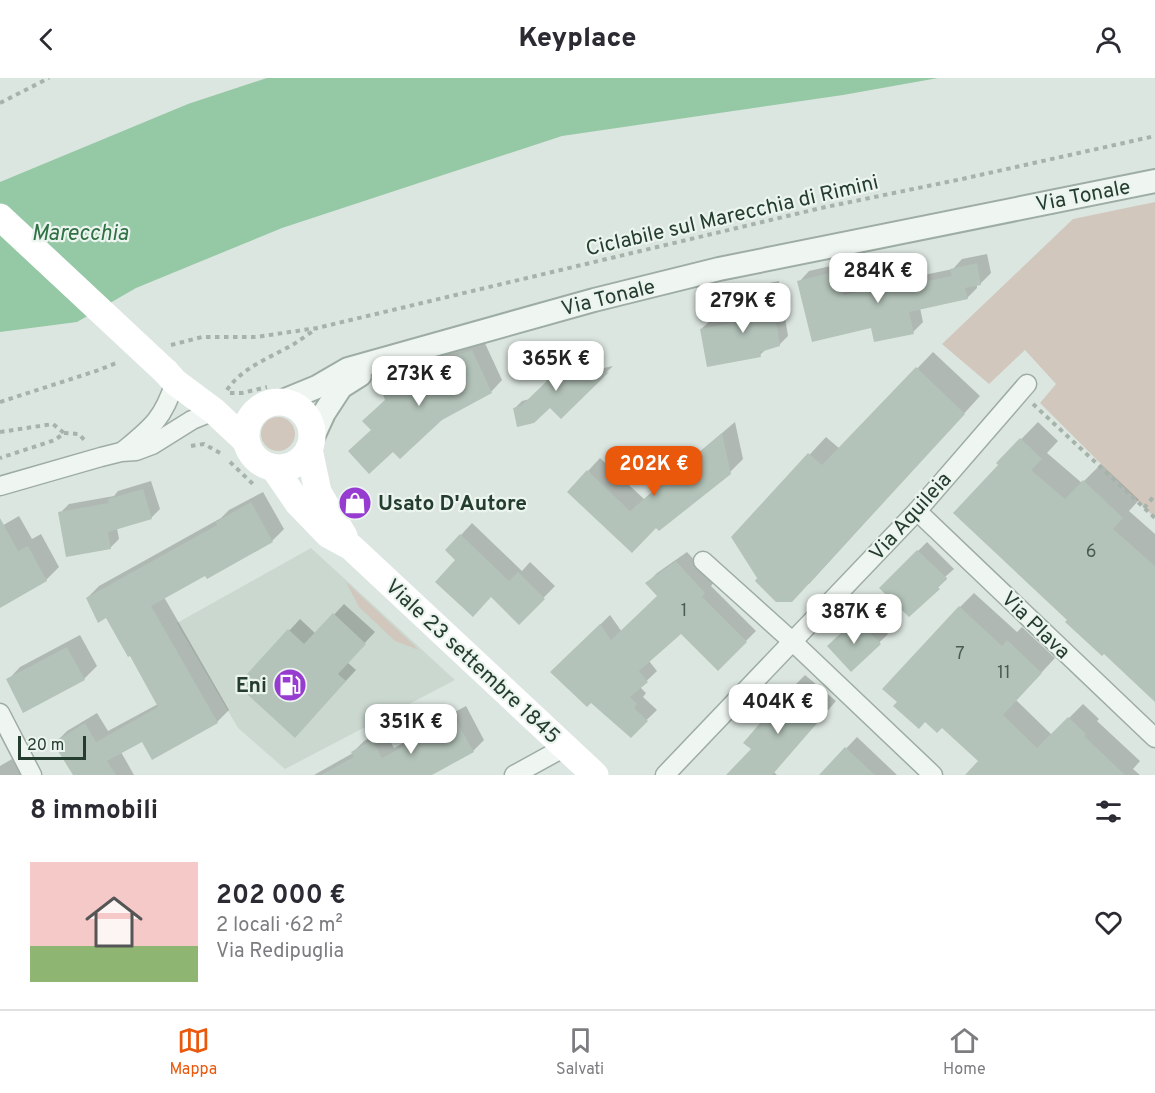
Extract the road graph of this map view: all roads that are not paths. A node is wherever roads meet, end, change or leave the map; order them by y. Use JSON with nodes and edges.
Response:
{"nodes":[{"id":1,"x":1155,"y":180,"type":"edge"},
{"id":2,"x":0,"y":217,"type":"edge"},
{"id":3,"x":381,"y":360,"type":"junction"},
{"id":4,"x":170,"y":377,"type":"junction"},
{"id":5,"x":1024,"y":388,"type":"road end"},
{"id":6,"x":274,"y":397,"type":"junction"},
{"id":7,"x":220,"y":402,"type":"junction"},
{"id":8,"x":246,"y":441,"type":"junction"},
{"id":9,"x":310,"y":444,"type":"junction"},
{"id":10,"x":121,"y":452,"type":"junction"},
{"id":11,"x":274,"y":468,"type":"junction"},
{"id":12,"x":0,"y":486,"type":"edge"},
{"id":13,"x":917,"y":511,"type":"junction"},
{"id":14,"x":351,"y":547,"type":"junction"},
{"id":15,"x":703,"y":561,"type":"dead end"},
{"id":16,"x":793,"y":642,"type":"junction"},
{"id":17,"x":0,"y":713,"type":"edge"},
{"id":18,"x":1155,"y":738,"type":"edge"},
{"id":19,"x":565,"y":747,"type":"junction"},
{"id":20,"x":32,"y":775,"type":"edge"},
{"id":21,"x":514,"y":775,"type":"edge"},
{"id":22,"x":595,"y":775,"type":"edge"},
{"id":23,"x":665,"y":775,"type":"edge"},
{"id":24,"x":933,"y":775,"type":"edge"}],
"edges":[{"from":1,"to":3,"type":"street","name":"Via Tonale"},
{"from":2,"to":4,"type":"main road","name":"Viale 23 settembre 1845","bridge":true},
{"from":3,"to":6,"type":"street","name":"Via Tonale"},
{"from":3,"to":9,"type":"street","name":"Via Tonale"},
{"from":4,"to":6,"type":"main road","name":"Viale 23 settembre 1845"},
{"from":4,"to":7,"type":"main road","name":"Viale 23 settembre 1845"},
{"from":4,"to":10,"type":"street"},
{"from":5,"to":13,"type":"street","name":"Via Aquileia"},
{"from":6,"to":8,"type":"main road"},
{"from":6,"to":9,"type":"main road","name":"Viale 23 settembre 1845"},
{"from":7,"to":8,"type":"main road","name":"Viale 23 settembre 1845"},
{"from":7,"to":10,"type":"street"},
{"from":8,"to":11,"type":"main road","name":"Viale 23 settembre 1845"},
{"from":9,"to":11,"type":"main road"},
{"from":9,"to":14,"type":"main road","name":"Viale 23 settembre 1845"},
{"from":10,"to":12,"type":"street"},
{"from":11,"to":14,"type":"main road","name":"Viale 23 settembre 1845"},
{"from":13,"to":16,"type":"street","name":"Via Aquileia"},
{"from":13,"to":18,"type":"street","name":"Via Plava"},
{"from":14,"to":19,"type":"main road","name":"Viale 23 settembre 1845"},
{"from":15,"to":16,"type":"street"},
{"from":16,"to":23,"type":"street","name":"Via Aquileia"},
{"from":16,"to":24,"type":"street"},
{"from":17,"to":20,"type":"street"},
{"from":19,"to":21,"type":"street"},
{"from":19,"to":22,"type":"main road","name":"Viale 23 settembre 1845"}]}
